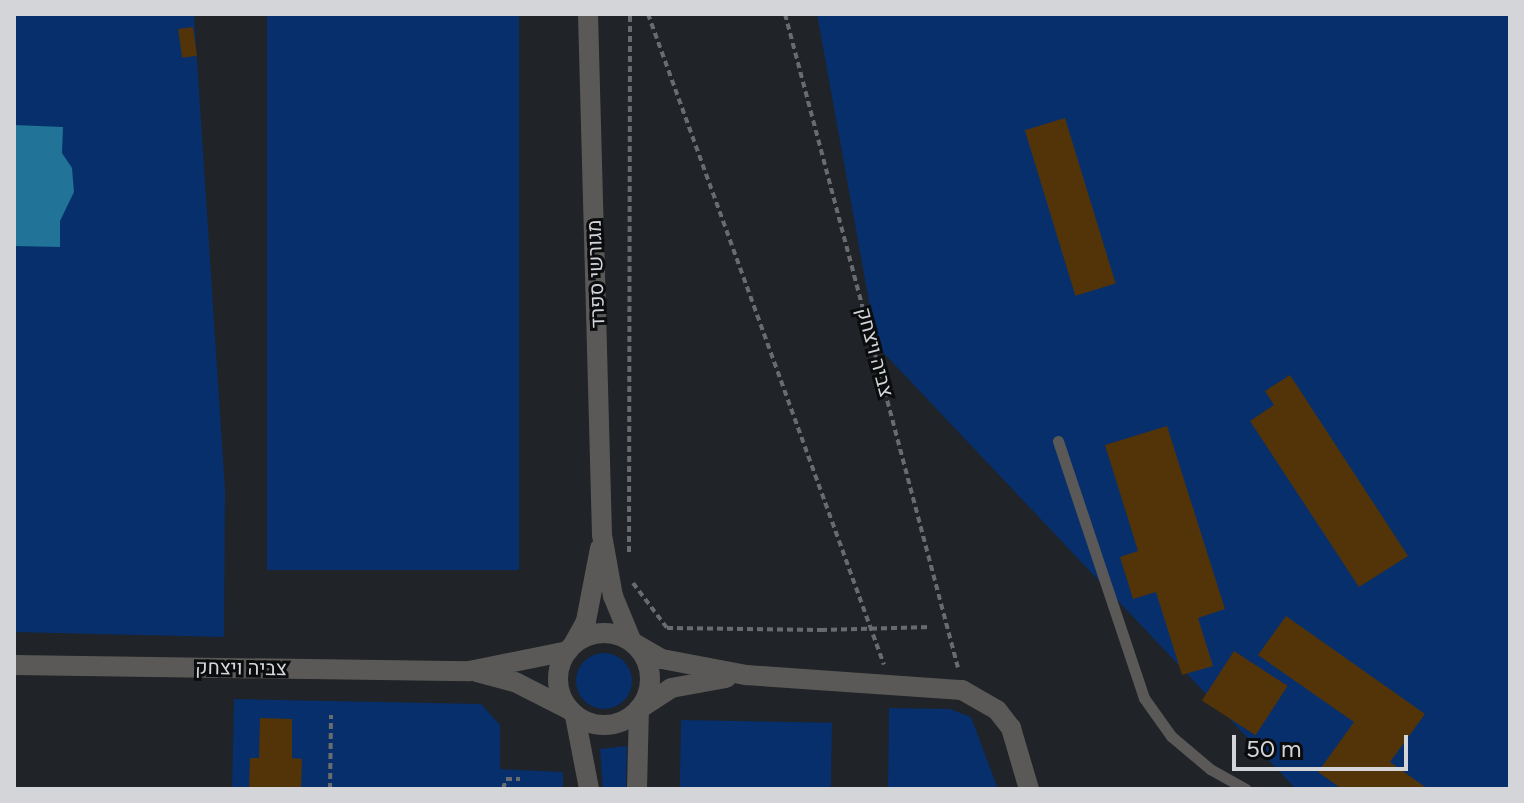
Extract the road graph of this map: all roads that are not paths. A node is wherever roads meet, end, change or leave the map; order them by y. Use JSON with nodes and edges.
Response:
{"nodes":[{"id":1,"x":588,"y":14,"type":"edge"},
{"id":2,"x":1058,"y":441,"type":"dead end"},
{"id":3,"x":602,"y":535,"type":"junction"},
{"id":4,"x":632,"y":642,"type":"junction"},
{"id":5,"x":570,"y":649,"type":"junction"},
{"id":6,"x":14,"y":665,"type":"edge"},
{"id":7,"x":469,"y":671,"type":"junction"},
{"id":8,"x":746,"y":675,"type":"junction"},
{"id":9,"x":639,"y":709,"type":"junction"},
{"id":10,"x":573,"y":713,"type":"junction"},
{"id":11,"x":1231,"y":786,"type":"edge"},
{"id":12,"x":589,"y":789,"type":"edge"},
{"id":13,"x":637,"y":789,"type":"edge"},
{"id":14,"x":1029,"y":789,"type":"edge"},
{"id":15,"x":1246,"y":789,"type":"edge"}],
"edges":[{"from":1,"to":3,"type":"street","name":"מגורשי ספרד"},
{"from":2,"to":11,"type":"lane"},
{"from":3,"to":4,"type":"street","name":"מגורשי ספרד"},
{"from":3,"to":5,"type":"street","name":"מגורשי ספרד"},
{"from":4,"to":5,"type":"street"},
{"from":4,"to":8,"type":"street"},
{"from":4,"to":9,"type":"street"},
{"from":5,"to":7,"type":"street","name":"צביה ויצחק"},
{"from":5,"to":10,"type":"street"},
{"from":6,"to":7,"type":"street","name":"צביה ויצחק"},
{"from":7,"to":10,"type":"street","name":"צביה ויצחק"},
{"from":8,"to":9,"type":"street"},
{"from":8,"to":14,"type":"street"},
{"from":9,"to":10,"type":"street"},
{"from":9,"to":13,"type":"street"},
{"from":10,"to":12,"type":"street"},
{"from":11,"to":15,"type":"lane"}]}
